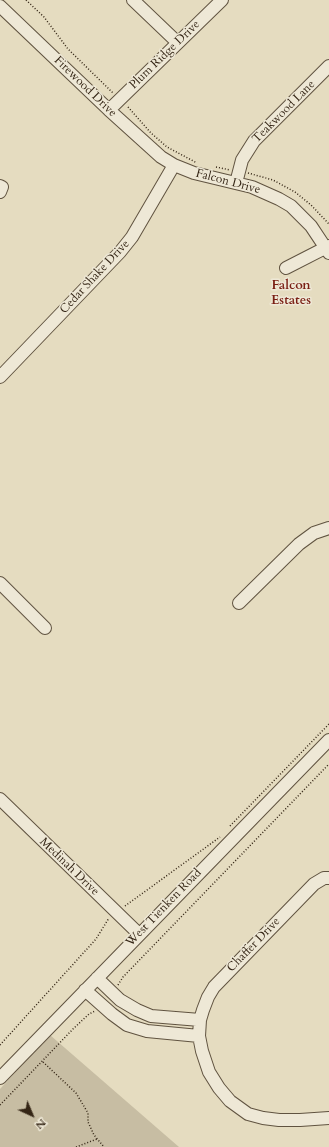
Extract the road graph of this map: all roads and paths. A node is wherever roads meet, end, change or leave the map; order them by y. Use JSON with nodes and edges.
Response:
{"nodes":[{"id":1,"x":26,"y":0,"type":"edge"},
{"id":2,"x":133,"y":0,"type":"edge"},
{"id":3,"x":222,"y":0,"type":"edge"},
{"id":4,"x":0,"y":6,"type":"edge"},
{"id":5,"x":177,"y":42,"type":"junction"},
{"id":6,"x":329,"y":66,"type":"edge"},
{"id":7,"x":120,"y":99,"type":"junction"},
{"id":8,"x":109,"y":110,"type":"junction"},
{"id":9,"x":199,"y":164,"type":"dead end"},
{"id":10,"x":174,"y":165,"type":"junction"},
{"id":11,"x":215,"y":167,"type":"dead end"},
{"id":12,"x":237,"y":177,"type":"junction"},
{"id":13,"x":0,"y":186,"type":"edge"},
{"id":14,"x":0,"y":192,"type":"edge"},
{"id":15,"x":329,"y":224,"type":"edge"},
{"id":16,"x":328,"y":249,"type":"edge"},
{"id":17,"x":286,"y":268,"type":"dead end"},
{"id":18,"x":0,"y":377,"type":"edge"},
{"id":19,"x":329,"y":528,"type":"edge"},
{"id":20,"x":0,"y":583,"type":"edge"},
{"id":21,"x":239,"y":603,"type":"dead end"},
{"id":22,"x":45,"y":628,"type":"dead end"},
{"id":23,"x":329,"y":724,"type":"edge"},
{"id":24,"x":329,"y":740,"type":"edge"},
{"id":25,"x":329,"y":764,"type":"edge"},
{"id":26,"x":0,"y":799,"type":"edge"},
{"id":27,"x":230,"y":827,"type":"dead end"},
{"id":28,"x":221,"y":836,"type":"dead end"},
{"id":29,"x":329,"y":878,"type":"edge"},
{"id":30,"x":117,"y":912,"type":"junction"},
{"id":31,"x":139,"y":934,"type":"junction"},
{"id":32,"x":97,"y":978,"type":"junction"},
{"id":33,"x":85,"y":990,"type":"junction"},
{"id":34,"x":113,"y":993,"type":"junction"},
{"id":35,"x":102,"y":1005,"type":"junction"},
{"id":36,"x":151,"y":1016,"type":"junction"},
{"id":37,"x":200,"y":1028,"type":"junction"},
{"id":38,"x":147,"y":1032,"type":"junction"},
{"id":39,"x":0,"y":1046,"type":"edge"},
{"id":40,"x":42,"y":1061,"type":"junction"},
{"id":41,"x":0,"y":1078,"type":"edge"},
{"id":42,"x":0,"y":1105,"type":"edge"},
{"id":43,"x":329,"y":1118,"type":"edge"},
{"id":44,"x":97,"y":1139,"type":"junction"},
{"id":45,"x":76,"y":1147,"type":"edge"},
{"id":46,"x":104,"y":1147,"type":"edge"}],
"edges":[{"from":1,"to":7,"type":"path"},
{"from":2,"to":5,"type":"street"},
{"from":3,"to":5,"type":"street","name":"Plum Ridge Drive"},
{"from":4,"to":8,"type":"street","name":"Firewood Drive"},
{"from":5,"to":7,"type":"street","name":"Plum Ridge Drive"},
{"from":6,"to":12,"type":"street","name":"Teakwood Lane"},
{"from":7,"to":8,"type":"street","name":"Plum Ridge Drive"},
{"from":7,"to":9,"type":"path"},
{"from":8,"to":10,"type":"street","name":"Firewood Drive"},
{"from":10,"to":12,"type":"street","name":"Falcon Drive"},
{"from":10,"to":18,"type":"street","name":"Cedar Shake Drive"},
{"from":11,"to":12,"type":"path"},
{"from":12,"to":15,"type":"path"},
{"from":12,"to":16,"type":"street","name":"Falcon Drive"},
{"from":13,"to":14,"type":"street"},
{"from":16,"to":17,"type":"street"},
{"from":19,"to":21,"type":"street"},
{"from":20,"to":22,"type":"street"},
{"from":23,"to":27,"type":"path"},
{"from":24,"to":31,"type":"street","name":"West Tienken Road"},
{"from":25,"to":34,"type":"path"},
{"from":26,"to":30,"type":"street","name":"Medinah Drive"},
{"from":28,"to":30,"type":"path"},
{"from":29,"to":37,"type":"street","name":"Chaffer Drive"},
{"from":30,"to":31,"type":"street","name":"Medinah Drive"},
{"from":30,"to":39,"type":"path"},
{"from":31,"to":32,"type":"street","name":"West Tienken Road"},
{"from":32,"to":33,"type":"street","name":"West Tienken Road"},
{"from":32,"to":34,"type":"street"},
{"from":33,"to":35,"type":"street"},
{"from":33,"to":41,"type":"street","name":"West Tienken Road"},
{"from":34,"to":36,"type":"street"},
{"from":35,"to":38,"type":"street"},
{"from":35,"to":40,"type":"path"},
{"from":36,"to":37,"type":"street"},
{"from":36,"to":38,"type":"street"},
{"from":37,"to":38,"type":"street"},
{"from":37,"to":43,"type":"street"},
{"from":40,"to":42,"type":"path"},
{"from":40,"to":44,"type":"path"},
{"from":44,"to":45,"type":"path"},
{"from":44,"to":46,"type":"path"}]}
